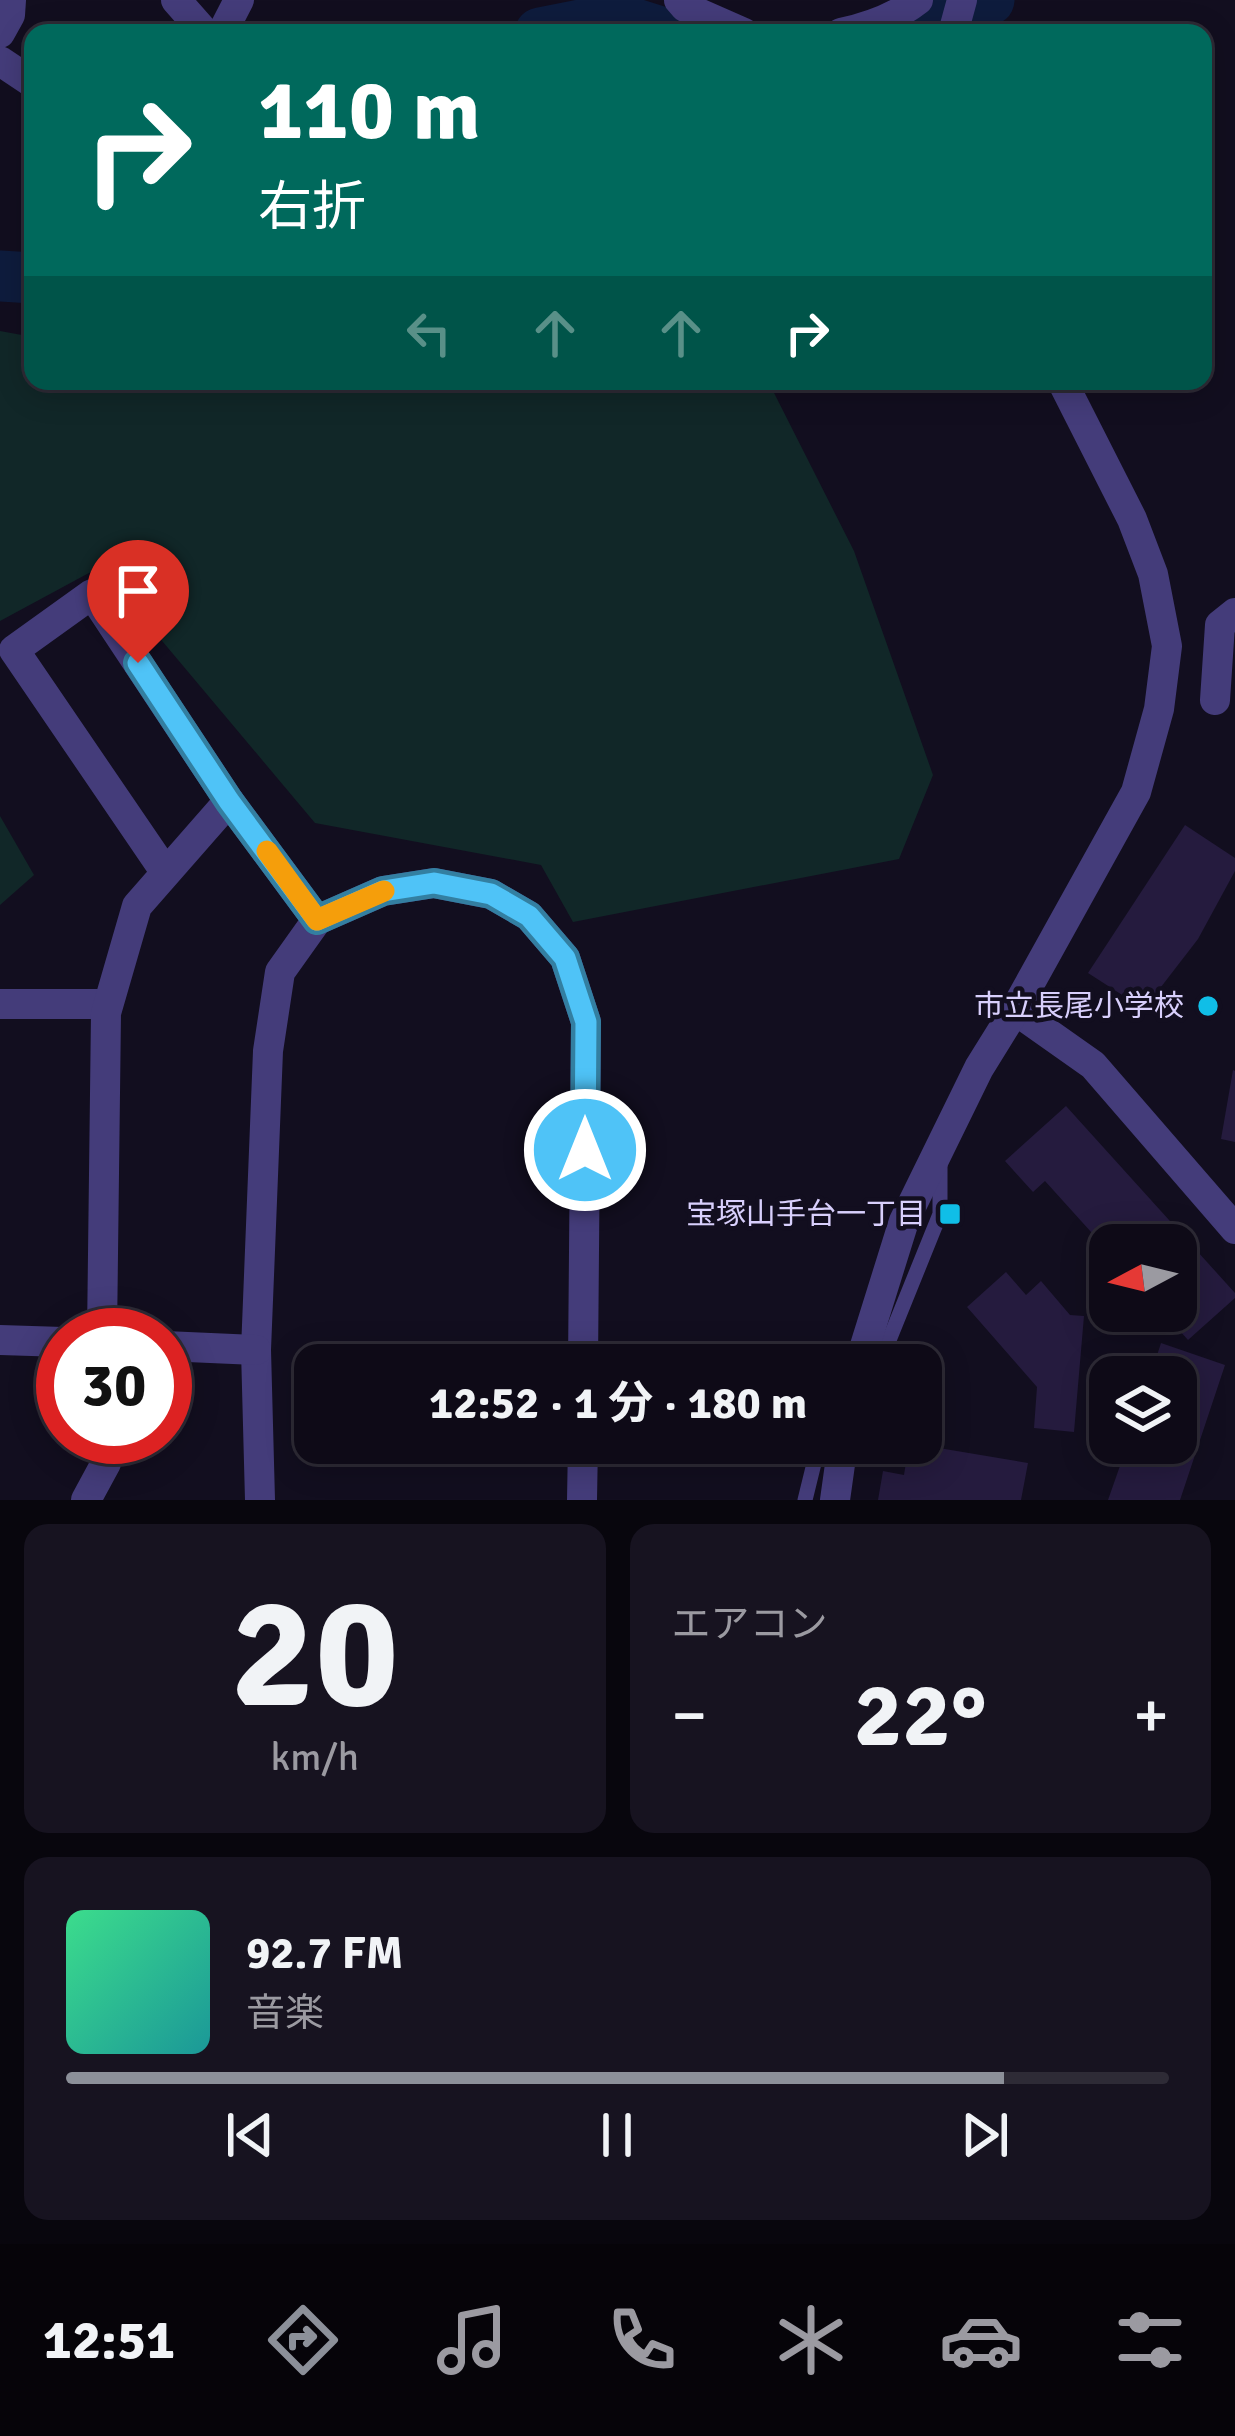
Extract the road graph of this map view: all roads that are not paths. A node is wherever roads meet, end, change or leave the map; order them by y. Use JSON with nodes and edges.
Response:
{"nodes":[{"id":1,"x":176,"y":0,"type":"edge"},
{"id":2,"x":679,"y":0,"type":"edge"},
{"id":3,"x":918,"y":0,"type":"edge"},
{"id":4,"x":197,"y":24,"type":"edge"},
{"id":5,"x":724,"y":24,"type":"edge"},
{"id":6,"x":876,"y":24,"type":"edge"},
{"id":7,"x":1067,"y":390,"type":"edge"},
{"id":8,"x":1235,"y":614,"type":"edge"},
{"id":9,"x":1215,"y":700,"type":"dead end"},
{"id":10,"x":229,"y":801,"type":"junction"},
{"id":11,"x":166,"y":873,"type":"junction"},
{"id":12,"x":317,"y":920,"type":"junction"},
{"id":13,"x":0,"y":1004,"type":"edge"},
{"id":14,"x":108,"y":1004,"type":"junction"},
{"id":15,"x":1015,"y":1010,"type":"junction"},
{"id":16,"x":1235,"y":1228,"type":"edge"},
{"id":17,"x":102,"y":1308,"type":"edge"},
{"id":18,"x":0,"y":1340,"type":"edge"},
{"id":19,"x":36,"y":1341,"type":"edge"},
{"id":20,"x":584,"y":1344,"type":"edge"},
{"id":21,"x":867,"y":1344,"type":"edge"},
{"id":22,"x":192,"y":1347,"type":"edge"},
{"id":23,"x":256,"y":1350,"type":"junction"},
{"id":24,"x":105,"y":1464,"type":"edge"},
{"id":25,"x":583,"y":1464,"type":"edge"},
{"id":26,"x":814,"y":1464,"type":"edge"},
{"id":27,"x":839,"y":1464,"type":"edge"},
{"id":28,"x":86,"y":1500,"type":"edge"},
{"id":29,"x":260,"y":1500,"type":"edge"},
{"id":30,"x":582,"y":1500,"type":"edge"},
{"id":31,"x":806,"y":1500,"type":"edge"},
{"id":32,"x":835,"y":1500,"type":"edge"}],
"edges":[{"from":1,"to":4,"type":"street"},
{"from":2,"to":5,"type":"street"},
{"from":3,"to":6,"type":"street"},
{"from":7,"to":15,"type":"street"},
{"from":8,"to":9,"type":"street"},
{"from":10,"to":11,"type":"street"},
{"from":10,"to":11,"type":"street"},
{"from":10,"to":12,"type":"street"},
{"from":11,"to":14,"type":"street"},
{"from":12,"to":20,"type":"street"},
{"from":12,"to":23,"type":"street"},
{"from":13,"to":14,"type":"street"},
{"from":14,"to":17,"type":"street"},
{"from":15,"to":16,"type":"street"},
{"from":15,"to":21,"type":"street"},
{"from":18,"to":19,"type":"street"},
{"from":22,"to":23,"type":"street"},
{"from":23,"to":29,"type":"street"},
{"from":24,"to":28,"type":"street"},
{"from":25,"to":30,"type":"street"},
{"from":26,"to":31,"type":"lane"},
{"from":27,"to":32,"type":"street"}]}
